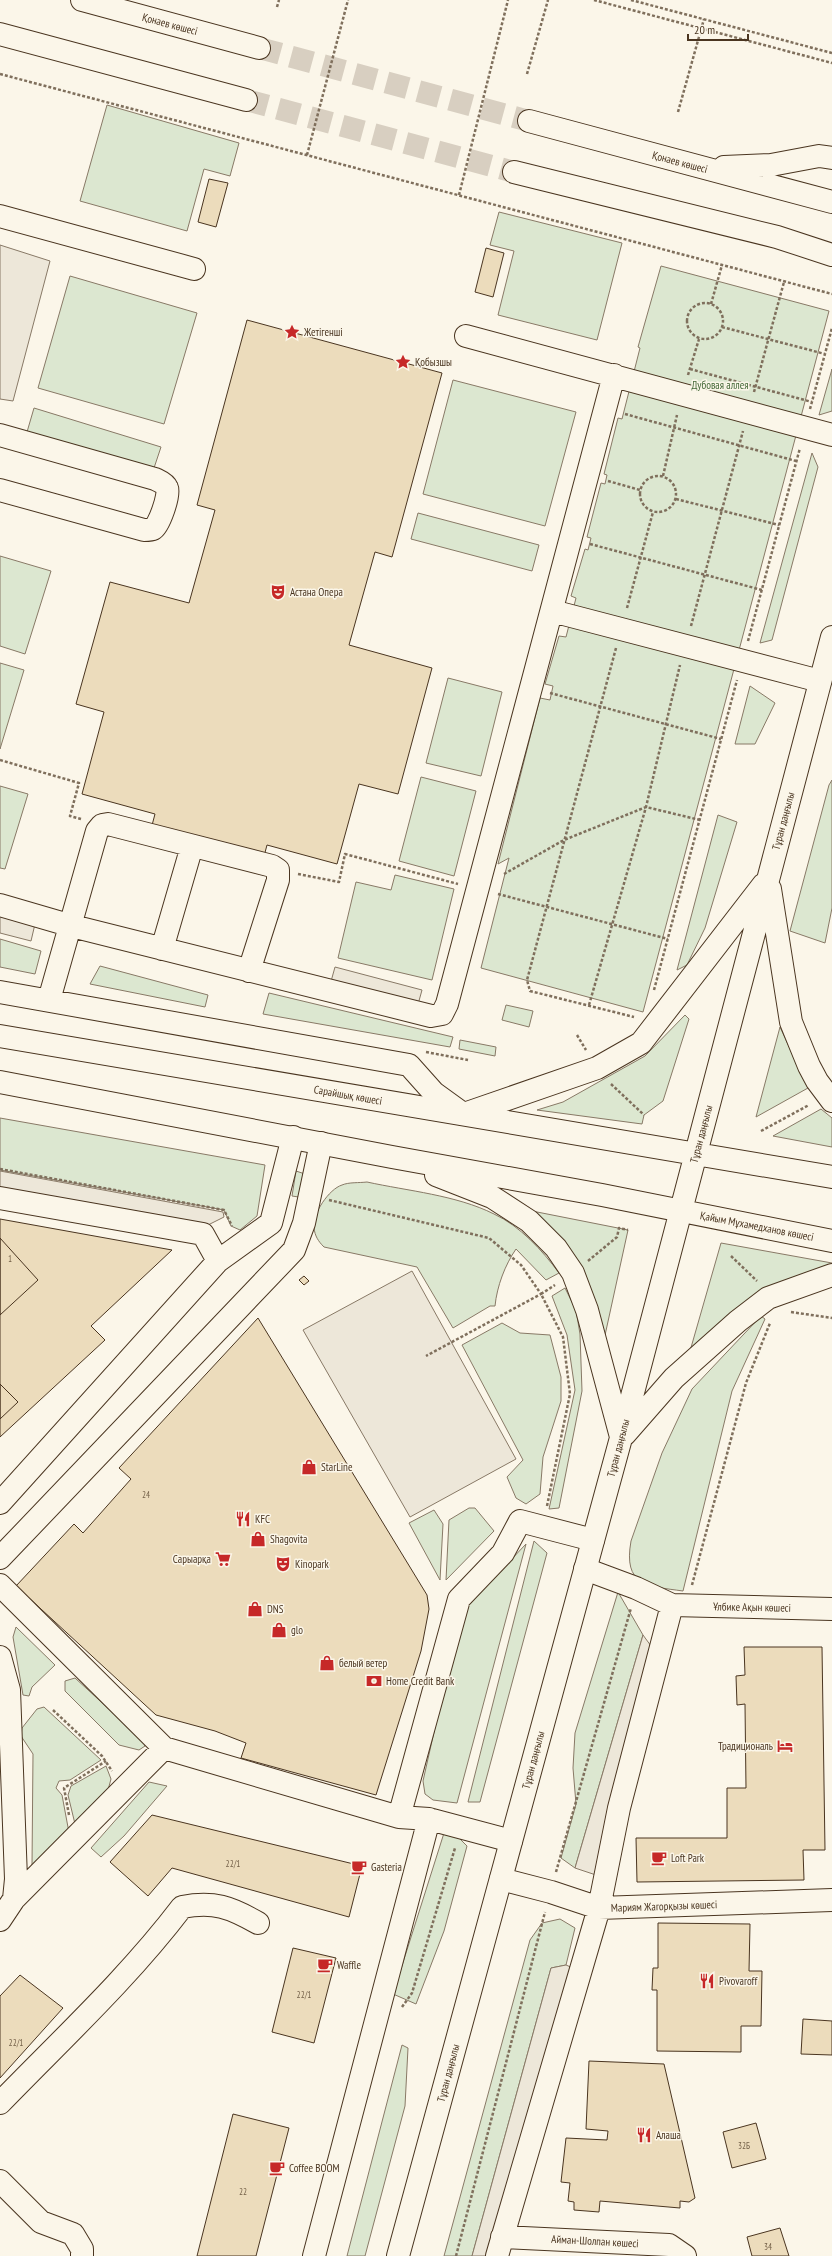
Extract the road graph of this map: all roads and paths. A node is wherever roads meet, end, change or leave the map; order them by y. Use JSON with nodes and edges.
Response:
{"nodes":[{"id":1,"x":82,"y":0,"type":"edge"},
{"id":2,"x":279,"y":0,"type":"edge"},
{"id":3,"x":348,"y":0,"type":"edge"},
{"id":4,"x":508,"y":0,"type":"edge"},
{"id":5,"x":548,"y":0,"type":"edge"},
{"id":6,"x":594,"y":0,"type":"edge"},
{"id":7,"x":631,"y":0,"type":"edge"},
{"id":8,"x":277,"y":7,"type":"dead end"},
{"id":9,"x":704,"y":19,"type":"junction"},
{"id":10,"x":701,"y":28,"type":"junction"},
{"id":11,"x":0,"y":34,"type":"edge"},
{"id":12,"x":259,"y":48,"type":"tunnel mouth"},
{"id":13,"x":832,"y":53,"type":"edge"},
{"id":14,"x":832,"y":63,"type":"edge"},
{"id":15,"x":0,"y":74,"type":"edge"},
{"id":16,"x":528,"y":74,"type":"dead end"},
{"id":17,"x":246,"y":100,"type":"tunnel mouth"},
{"id":18,"x":678,"y":112,"type":"dead end"},
{"id":19,"x":529,"y":121,"type":"tunnel mouth"},
{"id":20,"x":307,"y":155,"type":"junction"},
{"id":21,"x":832,"y":158,"type":"edge"},
{"id":22,"x":703,"y":168,"type":"junction"},
{"id":23,"x":514,"y":172,"type":"tunnel mouth"},
{"id":24,"x":458,"y":195,"type":"junction"},
{"id":25,"x":832,"y":202,"type":"edge"},
{"id":26,"x":0,"y":216,"type":"edge"},
{"id":27,"x":832,"y":255,"type":"edge"},
{"id":28,"x":722,"y":265,"type":"junction"},
{"id":29,"x":194,"y":269,"type":"dead end"},
{"id":30,"x":832,"y":294,"type":"edge"},
{"id":31,"x":711,"y":304,"type":"junction"},
{"id":32,"x":722,"y":327,"type":"junction"},
{"id":33,"x":832,"y":328,"type":"edge"},
{"id":34,"x":466,"y":336,"type":"dead end"},
{"id":35,"x":825,"y":354,"type":"junction"},
{"id":36,"x":690,"y":369,"type":"dead end"},
{"id":37,"x":614,"y":375,"type":"junction"},
{"id":38,"x":812,"y":402,"type":"junction"},
{"id":39,"x":605,"y":409,"type":"junction"},
{"id":40,"x":806,"y":427,"type":"junction"},
{"id":41,"x":0,"y":435,"type":"edge"},
{"id":42,"x":832,"y":435,"type":"edge"},
{"id":43,"x":796,"y":461,"type":"junction"},
{"id":44,"x":588,"y":475,"type":"junction"},
{"id":45,"x":0,"y":490,"type":"edge"},
{"id":46,"x":640,"y":490,"type":"junction"},
{"id":47,"x":676,"y":499,"type":"junction"},
{"id":48,"x":653,"y":512,"type":"junction"},
{"id":49,"x":779,"y":525,"type":"junction"},
{"id":50,"x":571,"y":539,"type":"junction"},
{"id":51,"x":641,"y":557,"type":"junction"},
{"id":52,"x":762,"y":590,"type":"junction"},
{"id":53,"x":552,"y":611,"type":"junction"},
{"id":54,"x":621,"y":629,"type":"junction"},
{"id":55,"x":832,"y":637,"type":"edge"},
{"id":56,"x":743,"y":660,"type":"junction"},
{"id":57,"x":820,"y":681,"type":"junction"},
{"id":58,"x":531,"y":688,"type":"junction"},
{"id":59,"x":601,"y":706,"type":"junction"},
{"id":60,"x":722,"y":739,"type":"junction"},
{"id":61,"x":0,"y":760,"type":"edge"},
{"id":62,"x":700,"y":820,"type":"junction"},
{"id":63,"x":102,"y":825,"type":"junction"},
{"id":64,"x":564,"y":840,"type":"junction"},
{"id":65,"x":192,"y":846,"type":"junction"},
{"id":66,"x":278,"y":870,"type":"junction"},
{"id":67,"x":768,"y":877,"type":"junction"},
{"id":68,"x":478,"y":889,"type":"junction"},
{"id":69,"x":0,"y":905,"type":"edge"},
{"id":70,"x":547,"y":906,"type":"junction"},
{"id":71,"x":72,"y":926,"type":"junction"},
{"id":72,"x":668,"y":939,"type":"junction"},
{"id":73,"x":162,"y":949,"type":"junction"},
{"id":74,"x":249,"y":971,"type":"junction"},
{"id":75,"x":0,"y":992,"type":"edge"},
{"id":76,"x":652,"y":998,"type":"dead end"},
{"id":77,"x":49,"y":1000,"type":"junction"},
{"id":78,"x":640,"y":1018,"type":"dead end"},
{"id":79,"x":0,"y":1036,"type":"edge"},
{"id":80,"x":606,"y":1080,"type":"dead end"},
{"id":81,"x":0,"y":1082,"type":"edge"},
{"id":82,"x":822,"y":1102,"type":"edge"},
{"id":83,"x":462,"y":1114,"type":"junction"},
{"id":84,"x":644,"y":1115,"type":"dead end"},
{"id":85,"x":761,"y":1131,"type":"dead end"},
{"id":86,"x":293,"y":1137,"type":"junction"},
{"id":87,"x":321,"y":1143,"type":"junction"},
{"id":88,"x":697,"y":1152,"type":"junction"},
{"id":89,"x":392,"y":1158,"type":"junction"},
{"id":90,"x":0,"y":1170,"type":"edge"},
{"id":91,"x":832,"y":1176,"type":"edge"},
{"id":92,"x":0,"y":1198,"type":"edge"},
{"id":93,"x":329,"y":1200,"type":"dead end"},
{"id":94,"x":681,"y":1211,"type":"junction"},
{"id":95,"x":236,"y":1228,"type":"dead end"},
{"id":96,"x":628,"y":1230,"type":"dead end"},
{"id":97,"x":832,"y":1240,"type":"edge"},
{"id":98,"x":732,"y":1256,"type":"dead end"},
{"id":99,"x":218,"y":1261,"type":"junction"},
{"id":100,"x":586,"y":1263,"type":"dead end"},
{"id":101,"x":832,"y":1275,"type":"edge"},
{"id":102,"x":558,"y":1283,"type":"dead end"},
{"id":103,"x":760,"y":1284,"type":"dead end"},
{"id":104,"x":541,"y":1294,"type":"junction"},
{"id":105,"x":789,"y":1312,"type":"dead end"},
{"id":106,"x":772,"y":1317,"type":"dead end"},
{"id":107,"x":832,"y":1318,"type":"edge"},
{"id":108,"x":426,"y":1356,"type":"dead end"},
{"id":109,"x":621,"y":1438,"type":"junction"},
{"id":110,"x":0,"y":1503,"type":"edge"},
{"id":111,"x":547,"y":1507,"type":"dead end"},
{"id":112,"x":593,"y":1540,"type":"junction"},
{"id":113,"x":0,"y":1558,"type":"edge"},
{"id":114,"x":585,"y":1569,"type":"junction"},
{"id":115,"x":0,"y":1585,"type":"edge"},
{"id":116,"x":636,"y":1588,"type":"junction"},
{"id":117,"x":679,"y":1606,"type":"junction"},
{"id":118,"x":832,"y":1609,"type":"edge"},
{"id":119,"x":0,"y":1657,"type":"edge"},
{"id":120,"x":53,"y":1710,"type":"dead end"},
{"id":121,"x":164,"y":1748,"type":"junction"},
{"id":122,"x":106,"y":1761,"type":"junction"},
{"id":123,"x":115,"y":1777,"type":"dead end"},
{"id":124,"x":400,"y":1816,"type":"junction"},
{"id":125,"x":69,"y":1818,"type":"dead end"},
{"id":126,"x":429,"y":1819,"type":"junction"},
{"id":127,"x":511,"y":1841,"type":"junction"},
{"id":128,"x":456,"y":1845,"type":"dead end"},
{"id":129,"x":11,"y":1871,"type":"edge"},
{"id":130,"x":501,"y":1879,"type":"junction"},
{"id":131,"x":551,"y":1892,"type":"junction"},
{"id":132,"x":7,"y":1894,"type":"edge"},
{"id":133,"x":832,"y":1900,"type":"edge"},
{"id":134,"x":599,"y":1908,"type":"junction"},
{"id":135,"x":0,"y":1920,"type":"edge"},
{"id":136,"x":258,"y":1923,"type":"dead end"},
{"id":137,"x":399,"y":2012,"type":"dead end"},
{"id":138,"x":0,"y":2103,"type":"edge"},
{"id":139,"x":0,"y":2181,"type":"edge"},
{"id":140,"x":499,"y":2246,"type":"edge"},
{"id":141,"x":82,"y":2256,"type":"edge"},
{"id":142,"x":314,"y":2256,"type":"edge"},
{"id":143,"x":398,"y":2256,"type":"edge"},
{"id":144,"x":456,"y":2256,"type":"edge"},
{"id":145,"x":685,"y":2256,"type":"edge"}],
"edges":[{"from":1,"to":12,"type":"main road","name":"Қонаев көшесі"},
{"from":2,"to":8,"type":"path"},
{"from":3,"to":20,"type":"path"},
{"from":4,"to":24,"type":"path"},
{"from":5,"to":16,"type":"path"},
{"from":6,"to":10,"type":"path"},
{"from":7,"to":9,"type":"path"},
{"from":9,"to":10,"type":"path"},
{"from":9,"to":13,"type":"path"},
{"from":10,"to":14,"type":"path"},
{"from":10,"to":18,"type":"path"},
{"from":11,"to":17,"type":"main road"},
{"from":15,"to":20,"type":"path"},
{"from":19,"to":22,"type":"main road","name":"Қонаев көшесі"},
{"from":20,"to":24,"type":"path"},
{"from":21,"to":22,"type":"main road"},
{"from":22,"to":25,"type":"main road","name":"Қонаев көшесі"},
{"from":23,"to":27,"type":"main road"},
{"from":24,"to":28,"type":"path"},
{"from":26,"to":29,"type":"main road"},
{"from":28,"to":30,"type":"path"},
{"from":28,"to":31,"type":"path"},
{"from":31,"to":32,"type":"path"},
{"from":31,"to":32,"type":"path"},
{"from":32,"to":35,"type":"path"},
{"from":33,"to":35,"type":"path"},
{"from":34,"to":37,"type":"main road"},
{"from":35,"to":38,"type":"path"},
{"from":36,"to":38,"type":"path"},
{"from":37,"to":39,"type":"main road"},
{"from":37,"to":40,"type":"main road"},
{"from":38,"to":40,"type":"path"},
{"from":39,"to":43,"type":"path"},
{"from":39,"to":44,"type":"main road"},
{"from":40,"to":42,"type":"main road"},
{"from":40,"to":43,"type":"path"},
{"from":41,"to":45,"type":"main road"},
{"from":43,"to":49,"type":"path"},
{"from":44,"to":46,"type":"path"},
{"from":44,"to":50,"type":"main road"},
{"from":46,"to":47,"type":"path"},
{"from":46,"to":48,"type":"path"},
{"from":47,"to":48,"type":"path"},
{"from":47,"to":49,"type":"path"},
{"from":48,"to":51,"type":"path"},
{"from":49,"to":52,"type":"path"},
{"from":50,"to":51,"type":"path"},
{"from":50,"to":53,"type":"main road"},
{"from":51,"to":52,"type":"path"},
{"from":51,"to":54,"type":"path"},
{"from":52,"to":56,"type":"path"},
{"from":53,"to":54,"type":"main road"},
{"from":53,"to":58,"type":"main road"},
{"from":54,"to":56,"type":"main road"},
{"from":54,"to":59,"type":"path"},
{"from":55,"to":57,"type":"main road","name":"Тұран даңғылы"},
{"from":56,"to":57,"type":"main road"},
{"from":56,"to":60,"type":"path"},
{"from":57,"to":67,"type":"main road","name":"Тұран даңғылы"},
{"from":58,"to":59,"type":"path"},
{"from":58,"to":68,"type":"main road"},
{"from":59,"to":60,"type":"path"},
{"from":59,"to":64,"type":"path"},
{"from":60,"to":62,"type":"path"},
{"from":61,"to":63,"type":"path"},
{"from":62,"to":64,"type":"path"},
{"from":62,"to":72,"type":"path"},
{"from":63,"to":65,"type":"main road"},
{"from":63,"to":71,"type":"main road"},
{"from":64,"to":68,"type":"path"},
{"from":64,"to":70,"type":"path"},
{"from":65,"to":66,"type":"main road"},
{"from":65,"to":73,"type":"main road"},
{"from":66,"to":68,"type":"path"},
{"from":66,"to":74,"type":"main road"},
{"from":67,"to":82,"type":"main road"},
{"from":67,"to":83,"type":"main road"},
{"from":67,"to":88,"type":"main road","name":"Тұран даңғылы"},
{"from":68,"to":70,"type":"path"},
{"from":68,"to":74,"type":"main road"},
{"from":69,"to":71,"type":"main road"},
{"from":70,"to":72,"type":"path"},
{"from":70,"to":78,"type":"path"},
{"from":71,"to":73,"type":"main road"},
{"from":71,"to":77,"type":"main road"},
{"from":72,"to":76,"type":"path"},
{"from":73,"to":74,"type":"main road"},
{"from":75,"to":77,"type":"main road"},
{"from":77,"to":83,"type":"main road"},
{"from":79,"to":83,"type":"main road","name":"Сарайшық көшесі"},
{"from":80,"to":84,"type":"path"},
{"from":81,"to":86,"type":"main road"},
{"from":82,"to":85,"type":"path"},
{"from":83,"to":88,"type":"main road","name":"Сарайшық көшесі"},
{"from":86,"to":87,"type":"main road"},
{"from":86,"to":99,"type":"main road"},
{"from":87,"to":89,"type":"main road"},
{"from":87,"to":113,"type":"main road"},
{"from":88,"to":91,"type":"main road"},
{"from":88,"to":94,"type":"main road","name":"Тұран даңғылы"},
{"from":89,"to":94,"type":"main road"},
{"from":89,"to":109,"type":"main road"},
{"from":90,"to":95,"type":"path"},
{"from":92,"to":99,"type":"main road"},
{"from":93,"to":104,"type":"path"},
{"from":94,"to":97,"type":"main road","name":"Қайым Мұхамедханов көшесі"},
{"from":94,"to":109,"type":"main road","name":"Тұран даңғылы"},
{"from":96,"to":100,"type":"path"},
{"from":98,"to":103,"type":"path"},
{"from":99,"to":110,"type":"main road"},
{"from":101,"to":109,"type":"main road"},
{"from":102,"to":104,"type":"path"},
{"from":104,"to":108,"type":"path"},
{"from":104,"to":111,"type":"path"},
{"from":105,"to":107,"type":"path"},
{"from":106,"to":117,"type":"path"},
{"from":109,"to":112,"type":"main road","name":"Тұран даңғылы"},
{"from":112,"to":114,"type":"main road","name":"Тұран даңғылы"},
{"from":112,"to":124,"type":"main road"},
{"from":114,"to":116,"type":"main road"},
{"from":114,"to":127,"type":"main road","name":"Тұран даңғылы"},
{"from":115,"to":121,"type":"main road"},
{"from":116,"to":117,"type":"main road"},
{"from":116,"to":131,"type":"path"},
{"from":117,"to":118,"type":"main road","name":"Ұлбике Ақын көшесі"},
{"from":117,"to":134,"type":"main road"},
{"from":119,"to":129,"type":"main road"},
{"from":120,"to":122,"type":"path"},
{"from":121,"to":124,"type":"main road"},
{"from":121,"to":132,"type":"main road"},
{"from":122,"to":123,"type":"path"},
{"from":122,"to":125,"type":"path"},
{"from":124,"to":126,"type":"main road"},
{"from":126,"to":127,"type":"main road"},
{"from":126,"to":142,"type":"main road"},
{"from":127,"to":130,"type":"main road","name":"Тұран даңғылы"},
{"from":128,"to":137,"type":"path"},
{"from":129,"to":132,"type":"main road"},
{"from":130,"to":131,"type":"main road","name":"Мариям Жагорқызы көшесі"},
{"from":130,"to":143,"type":"main road","name":"Тұран даңғылы"},
{"from":131,"to":134,"type":"main road","name":"Мариям Жагорқызы көшесі"},
{"from":131,"to":144,"type":"path"},
{"from":132,"to":135,"type":"main road"},
{"from":133,"to":134,"type":"main road","name":"Мариям Жагорқызы көшесі"},
{"from":134,"to":140,"type":"main road"},
{"from":136,"to":138,"type":"main road"},
{"from":139,"to":141,"type":"main road"},
{"from":140,"to":145,"type":"main road","name":"Айман-Шолпан көшесі"}]}
